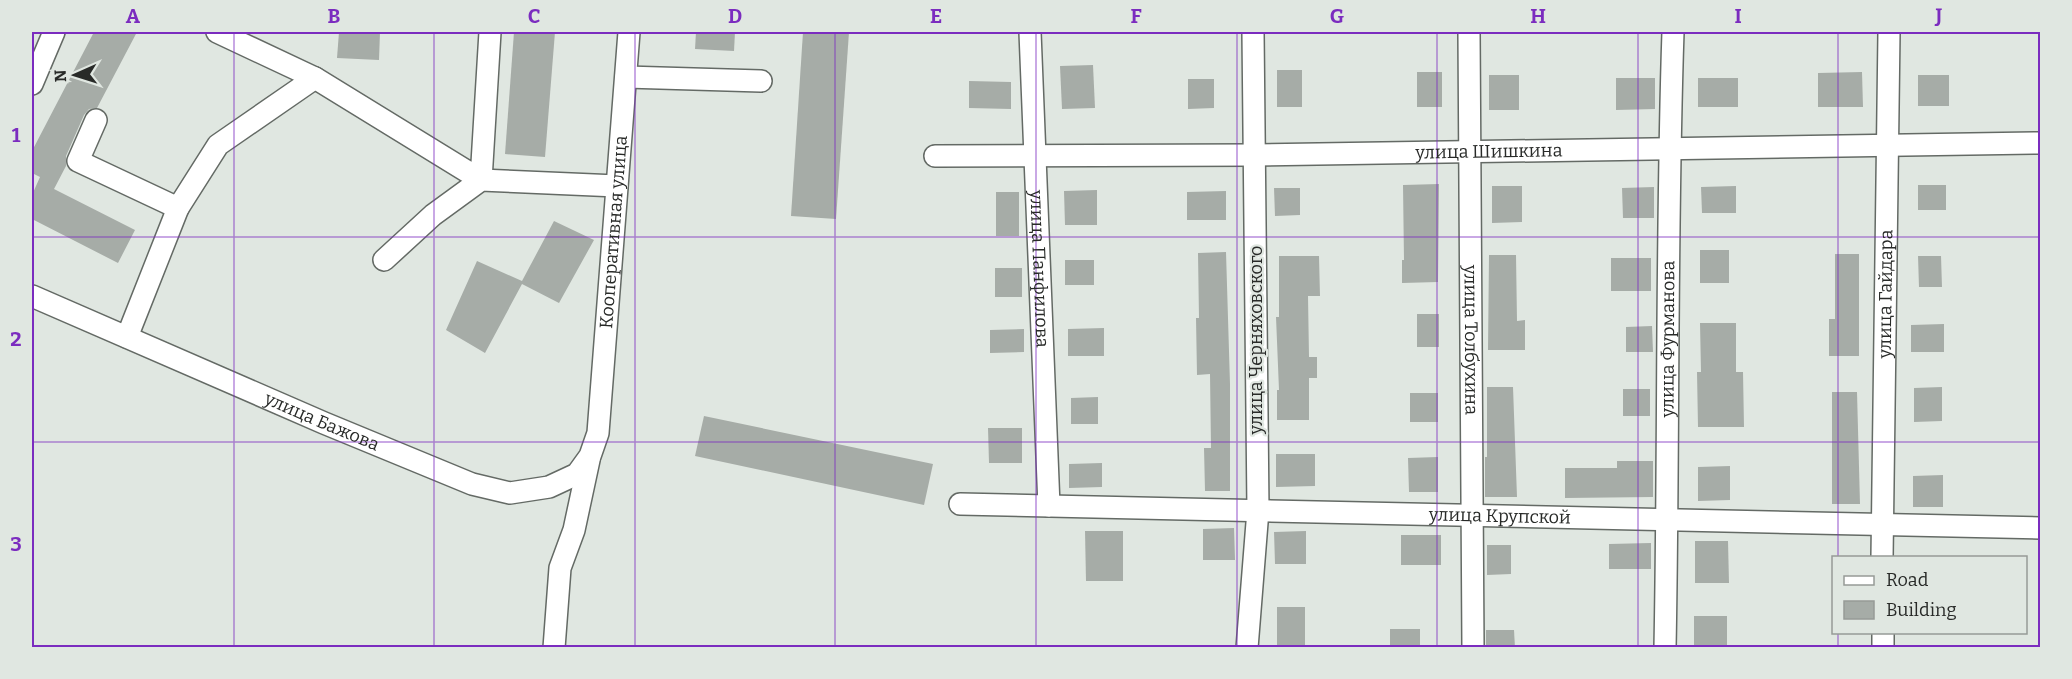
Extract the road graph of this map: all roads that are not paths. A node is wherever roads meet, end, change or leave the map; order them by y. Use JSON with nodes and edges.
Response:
{"nodes":[{"id":1,"x":54,"y":32,"type":"edge"},
{"id":2,"x":217,"y":32,"type":"edge"},
{"id":3,"x":490,"y":32,"type":"edge"},
{"id":4,"x":629,"y":32,"type":"edge"},
{"id":5,"x":1030,"y":32,"type":"edge"},
{"id":6,"x":1253,"y":32,"type":"edge"},
{"id":7,"x":1469,"y":32,"type":"edge"},
{"id":8,"x":1673,"y":32,"type":"edge"},
{"id":9,"x":1889,"y":32,"type":"edge"},
{"id":10,"x":626,"y":77,"type":"junction"},
{"id":11,"x":315,"y":78,"type":"junction"},
{"id":12,"x":761,"y":81,"type":"dead end"},
{"id":13,"x":32,"y":84,"type":"edge"},
{"id":14,"x":96,"y":120,"type":"dead end"},
{"id":15,"x":2040,"y":143,"type":"edge"},
{"id":16,"x":1888,"y":145,"type":"junction"},
{"id":17,"x":1669,"y":148,"type":"junction"},
{"id":18,"x":1470,"y":152,"type":"junction"},
{"id":19,"x":1255,"y":155,"type":"junction"},
{"id":20,"x":935,"y":156,"type":"dead end"},
{"id":21,"x":1035,"y":156,"type":"junction"},
{"id":22,"x":481,"y":180,"type":"junction"},
{"id":23,"x":617,"y":186,"type":"junction"},
{"id":24,"x":178,"y":208,"type":"junction"},
{"id":25,"x":384,"y":260,"type":"dead end"},
{"id":26,"x":32,"y":296,"type":"edge"},
{"id":27,"x":127,"y":337,"type":"junction"},
{"id":28,"x":598,"y":433,"type":"joint"},
{"id":29,"x":590,"y":456,"type":"junction"},
{"id":30,"x":960,"y":504,"type":"dead end"},
{"id":31,"x":1049,"y":506,"type":"junction"},
{"id":32,"x":1258,"y":510,"type":"junction"},
{"id":33,"x":1472,"y":515,"type":"junction"},
{"id":34,"x":1667,"y":519,"type":"junction"},
{"id":35,"x":1882,"y":524,"type":"junction"},
{"id":36,"x":2040,"y":528,"type":"edge"},
{"id":37,"x":1882,"y":556,"type":"edge"},
{"id":38,"x":554,"y":648,"type":"edge"},
{"id":39,"x":1247,"y":648,"type":"edge"},
{"id":40,"x":1473,"y":648,"type":"edge"},
{"id":41,"x":1665,"y":648,"type":"edge"}],
"edges":[{"from":1,"to":13,"type":"street"},
{"from":2,"to":11,"type":"street"},
{"from":3,"to":22,"type":"street"},
{"from":4,"to":10,"type":"street","name":"Кооперативная улица"},
{"from":5,"to":21,"type":"street","name":"улица Панфилова"},
{"from":6,"to":19,"type":"street","name":"улица Черняховского"},
{"from":7,"to":18,"type":"street","name":"улица Толбухина"},
{"from":8,"to":17,"type":"street","name":"улица Фурманова"},
{"from":9,"to":16,"type":"street","name":"улица Гайдара"},
{"from":10,"to":12,"type":"street"},
{"from":10,"to":23,"type":"street","name":"Кооперативная улица"},
{"from":11,"to":22,"type":"street"},
{"from":11,"to":24,"type":"street"},
{"from":14,"to":24,"type":"street"},
{"from":15,"to":16,"type":"street","name":"улица Шишкина"},
{"from":16,"to":17,"type":"street","name":"улица Шишкина"},
{"from":16,"to":35,"type":"street","name":"улица Гайдара"},
{"from":17,"to":18,"type":"street","name":"улица Шишкина"},
{"from":17,"to":34,"type":"street","name":"улица Фурманова"},
{"from":18,"to":19,"type":"street","name":"улица Шишкина"},
{"from":18,"to":33,"type":"street","name":"улица Толбухина"},
{"from":19,"to":21,"type":"street","name":"улица Шишкина"},
{"from":19,"to":32,"type":"street","name":"улица Черняховского"},
{"from":20,"to":21,"type":"street","name":"улица Шишкина"},
{"from":21,"to":31,"type":"street","name":"улица Панфилова"},
{"from":22,"to":23,"type":"street"},
{"from":22,"to":25,"type":"street"},
{"from":23,"to":28,"type":"street","name":"Кооперативная улица"},
{"from":24,"to":27,"type":"street"},
{"from":26,"to":27,"type":"street","name":"улица Бажова"},
{"from":27,"to":29,"type":"street","name":"улица Бажова"},
{"from":28,"to":29,"type":"street","name":"улица Бажова"},
{"from":29,"to":38,"type":"street"},
{"from":30,"to":31,"type":"street","name":"улица Крупской"},
{"from":31,"to":32,"type":"street","name":"улица Крупской"},
{"from":32,"to":33,"type":"street","name":"улица Крупской"},
{"from":32,"to":39,"type":"street","name":"улица Черняховского"},
{"from":33,"to":34,"type":"street","name":"улица Крупской"},
{"from":33,"to":40,"type":"street","name":"улица Толбухина"},
{"from":34,"to":35,"type":"street","name":"улица Крупской"},
{"from":34,"to":41,"type":"street","name":"улица Фурманова"},
{"from":35,"to":36,"type":"street","name":"улица Крупской"},
{"from":35,"to":37,"type":"street","name":"улица Гайдара"}]}
